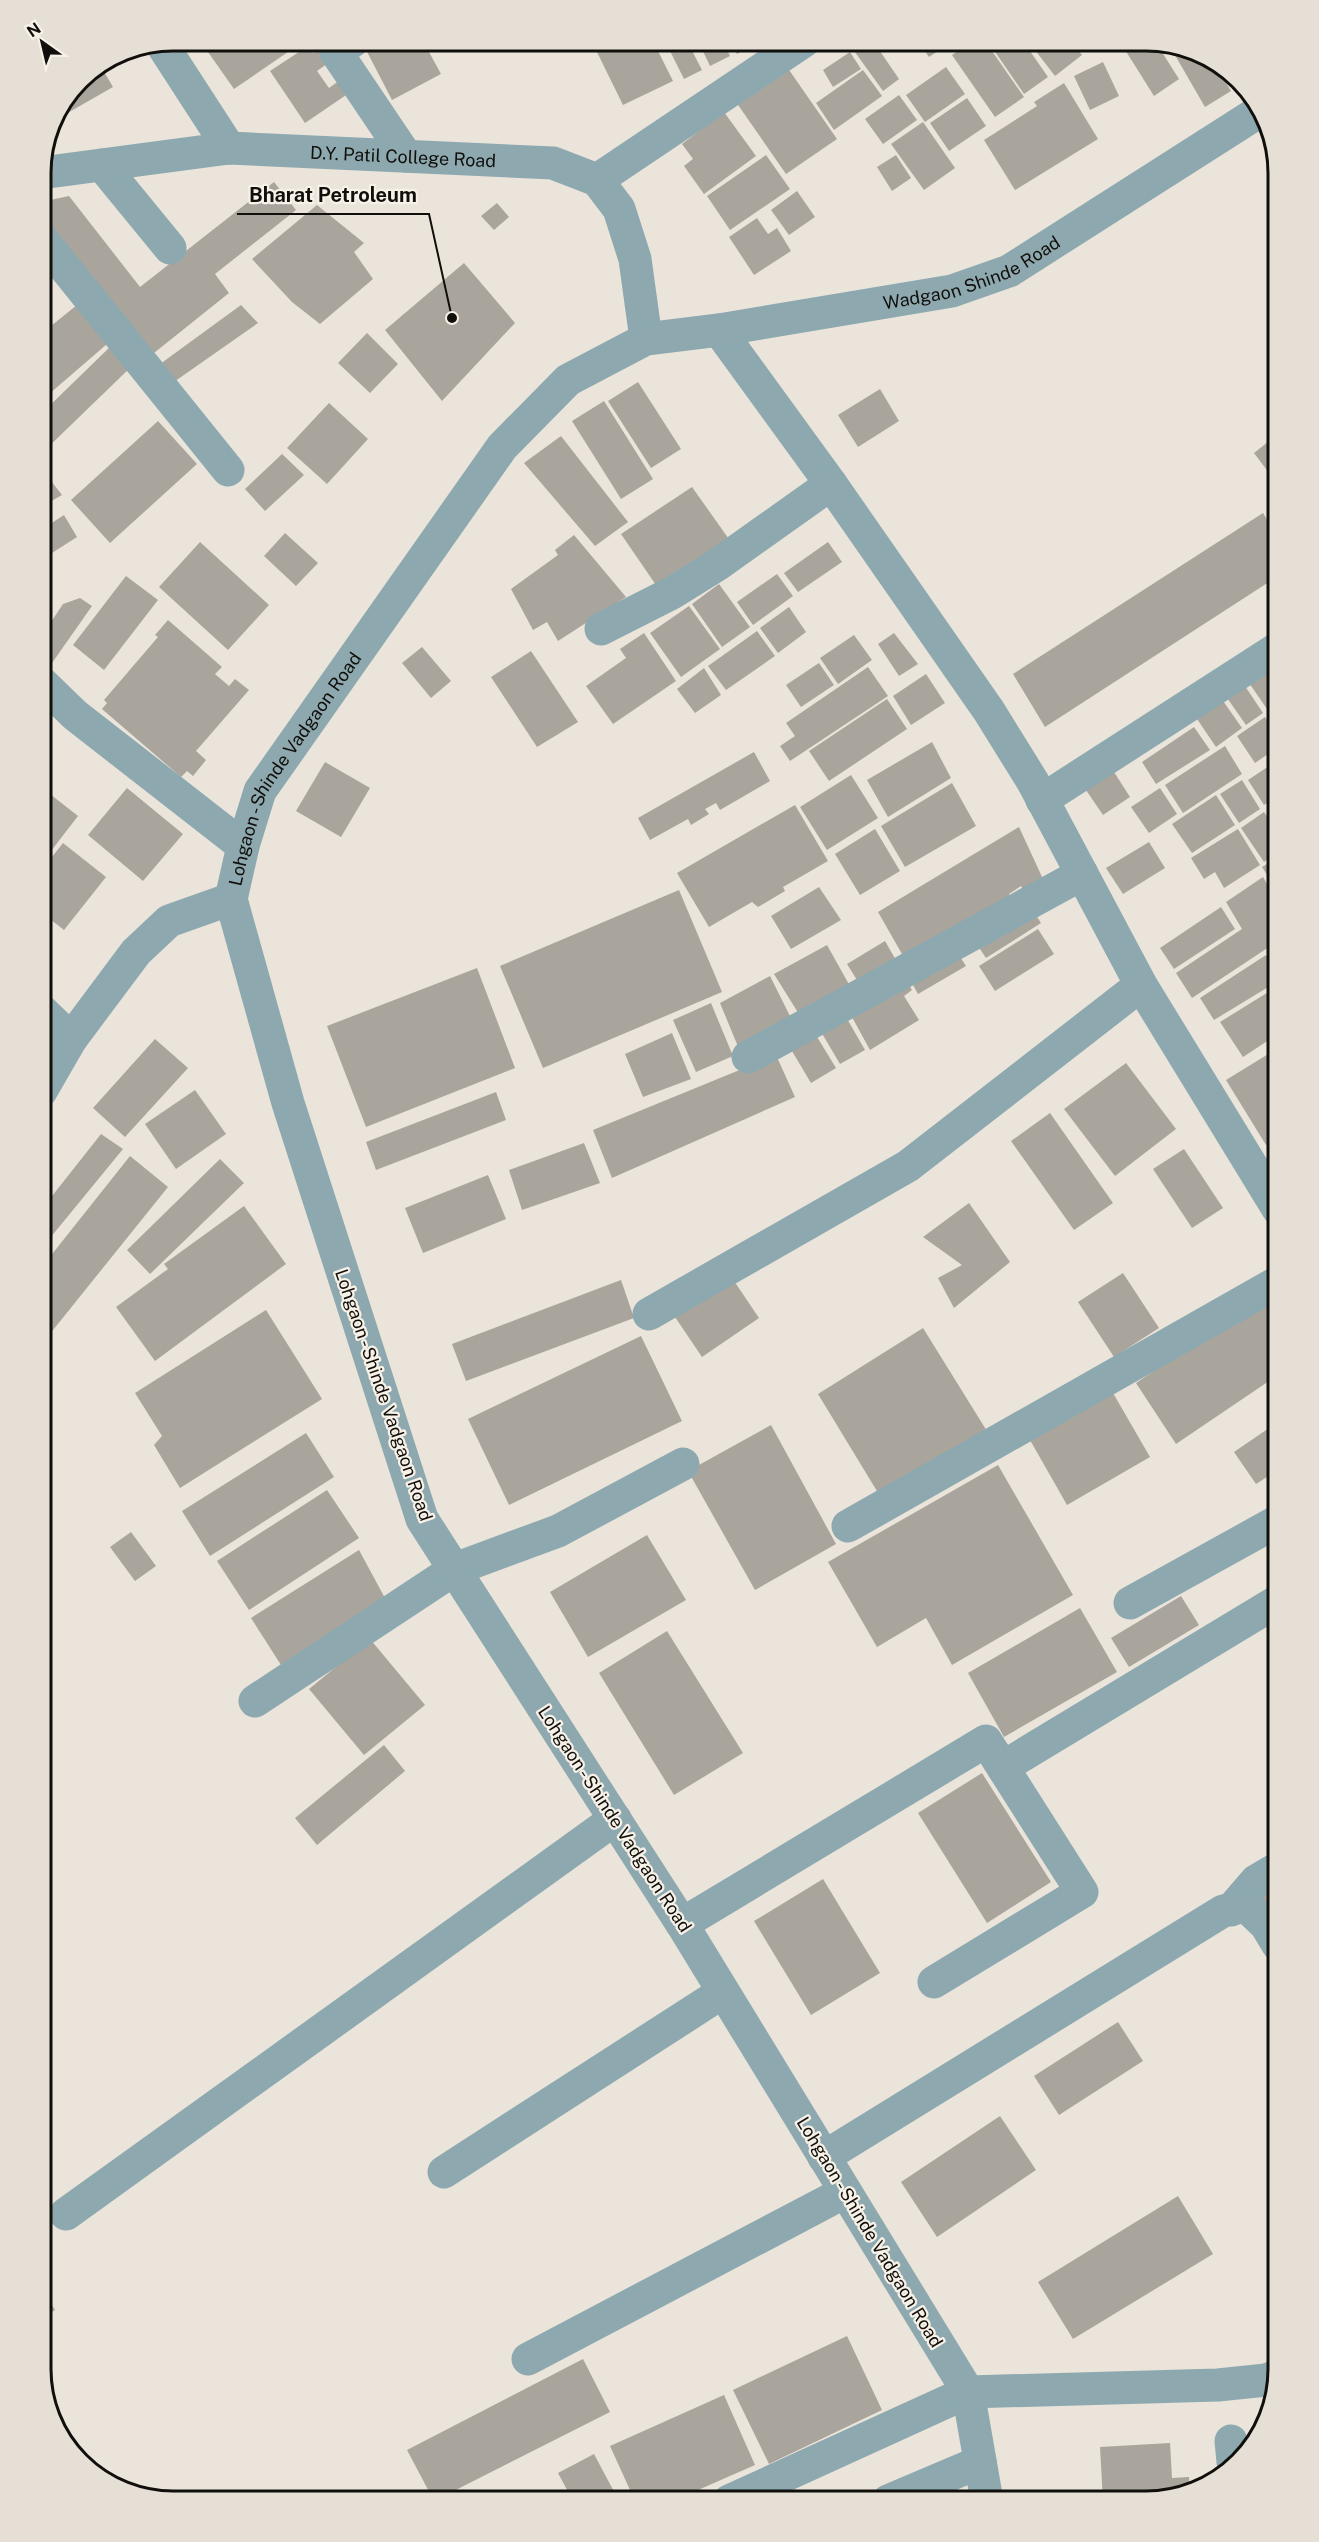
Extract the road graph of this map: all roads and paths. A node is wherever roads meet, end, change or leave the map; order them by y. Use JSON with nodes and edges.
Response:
{"nodes":[{"id":1,"x":166,"y":51,"type":"edge"},
{"id":2,"x":337,"y":51,"type":"edge"},
{"id":3,"x":789,"y":51,"type":"edge"},
{"id":4,"x":1254,"y":115,"type":"edge"},
{"id":5,"x":229,"y":148,"type":"junction"},
{"id":6,"x":406,"y":156,"type":"junction"},
{"id":7,"x":102,"y":165,"type":"junction"},
{"id":8,"x":51,"y":172,"type":"edge"},
{"id":9,"x":597,"y":180,"type":"junction"},
{"id":10,"x":170,"y":248,"type":"dead end"},
{"id":11,"x":51,"y":250,"type":"edge"},
{"id":12,"x":719,"y":330,"type":"junction"},
{"id":13,"x":646,"y":339,"type":"junction"},
{"id":14,"x":228,"y":470,"type":"dead end"},
{"id":15,"x":831,"y":484,"type":"junction"},
{"id":16,"x":601,"y":629,"type":"dead end"},
{"id":17,"x":1268,"y":654,"type":"edge"},
{"id":18,"x":51,"y":692,"type":"edge"},
{"id":19,"x":1042,"y":800,"type":"junction"},
{"id":20,"x":243,"y":846,"type":"junction"},
{"id":21,"x":1082,"y":874,"type":"junction"},
{"id":22,"x":231,"y":899,"type":"junction"},
{"id":23,"x":1141,"y":985,"type":"junction"},
{"id":24,"x":51,"y":1020,"type":"edge"},
{"id":25,"x":71,"y":1039,"type":"junction"},
{"id":26,"x":748,"y":1057,"type":"dead end"},
{"id":27,"x":51,"y":1074,"type":"edge"},
{"id":28,"x":1268,"y":1193,"type":"edge"},
{"id":29,"x":1268,"y":1288,"type":"edge"},
{"id":30,"x":649,"y":1314,"type":"dead end"},
{"id":31,"x":683,"y":1464,"type":"dead end"},
{"id":32,"x":848,"y":1526,"type":"dead end"},
{"id":33,"x":1268,"y":1527,"type":"edge"},
{"id":34,"x":455,"y":1569,"type":"junction"},
{"id":35,"x":1130,"y":1603,"type":"dead end"},
{"id":36,"x":1268,"y":1607,"type":"edge"},
{"id":37,"x":255,"y":1701,"type":"dead end"},
{"id":38,"x":1003,"y":1767,"type":"junction"},
{"id":39,"x":615,"y":1819,"type":"junction"},
{"id":40,"x":1268,"y":1874,"type":"edge"},
{"id":41,"x":1231,"y":1910,"type":"junction"},
{"id":42,"x":682,"y":1924,"type":"junction"},
{"id":43,"x":1268,"y":1928,"type":"edge"},
{"id":44,"x":934,"y":1982,"type":"dead end"},
{"id":45,"x":723,"y":1992,"type":"junction"},
{"id":46,"x":824,"y":2157,"type":"junction"},
{"id":47,"x":444,"y":2172,"type":"dead end"},
{"id":48,"x":845,"y":2192,"type":"junction"},
{"id":49,"x":66,"y":2214,"type":"dead end"},
{"id":50,"x":528,"y":2359,"type":"dead end"},
{"id":51,"x":1267,"y":2379,"type":"edge"},
{"id":52,"x":968,"y":2392,"type":"junction"},
{"id":53,"x":980,"y":2462,"type":"junction"},
{"id":54,"x":751,"y":2491,"type":"edge"},
{"id":55,"x":912,"y":2491,"type":"edge"},
{"id":56,"x":985,"y":2491,"type":"edge"}],
"edges":[{"from":1,"to":5,"type":"street"},
{"from":2,"to":6,"type":"street"},
{"from":3,"to":9,"type":"street"},
{"from":4,"to":12,"type":"street","name":"Wadgaon Shinde Road"},
{"from":5,"to":6,"type":"street","name":"D.Y. Patil College Road"},
{"from":5,"to":7,"type":"street","name":"D.Y. Patil College Road"},
{"from":6,"to":9,"type":"street","name":"D.Y. Patil College Road"},
{"from":7,"to":8,"type":"street","name":"D.Y. Patil College Road"},
{"from":7,"to":10,"type":"street"},
{"from":9,"to":13,"type":"street"},
{"from":11,"to":14,"type":"street"},
{"from":12,"to":13,"type":"street","name":"Wadgaon Shinde Road"},
{"from":12,"to":15,"type":"street"},
{"from":13,"to":20,"type":"street","name":"Lohgaon - Shinde Vadgaon Road"},
{"from":15,"to":16,"type":"street"},
{"from":15,"to":19,"type":"street"},
{"from":17,"to":19,"type":"street"},
{"from":18,"to":20,"type":"street"},
{"from":19,"to":21,"type":"street"},
{"from":20,"to":22,"type":"street","name":"Lohgaon - Shinde Vadgaon Road"},
{"from":21,"to":23,"type":"street"},
{"from":21,"to":26,"type":"street"},
{"from":22,"to":25,"type":"street"},
{"from":22,"to":34,"type":"street","name":"Lohgaon - Shinde Vadgaon Road"},
{"from":23,"to":28,"type":"street"},
{"from":23,"to":30,"type":"street"},
{"from":24,"to":25,"type":"street"},
{"from":25,"to":27,"type":"street"},
{"from":29,"to":32,"type":"street"},
{"from":31,"to":34,"type":"street"},
{"from":33,"to":35,"type":"street"},
{"from":34,"to":37,"type":"street"},
{"from":34,"to":39,"type":"street","name":"Lohgaon - Shinde Vadgaon Road"},
{"from":36,"to":38,"type":"street"},
{"from":38,"to":42,"type":"street"},
{"from":38,"to":44,"type":"street"},
{"from":39,"to":42,"type":"street","name":"Lohgaon - Shinde Vadgaon Road"},
{"from":39,"to":49,"type":"street"},
{"from":40,"to":41,"type":"street"},
{"from":41,"to":43,"type":"street"},
{"from":41,"to":46,"type":"street"},
{"from":42,"to":45,"type":"street","name":"Lohgaon - Shinde Vadgaon Road"},
{"from":45,"to":46,"type":"street","name":"Lohgaon - Shinde Vadgaon Road"},
{"from":45,"to":47,"type":"street"},
{"from":46,"to":48,"type":"street","name":"Lohgaon - Shinde Vadgaon Road"},
{"from":48,"to":50,"type":"street"},
{"from":48,"to":52,"type":"street","name":"Lohgaon - Shinde Vadgaon Road"},
{"from":51,"to":52,"type":"street"},
{"from":52,"to":53,"type":"street","name":"Lohgaon - Shinde Vadgaon Road"},
{"from":52,"to":54,"type":"street"},
{"from":53,"to":55,"type":"street"},
{"from":53,"to":56,"type":"street","name":"Lohgaon - Shinde Vadgaon Road"}]}
